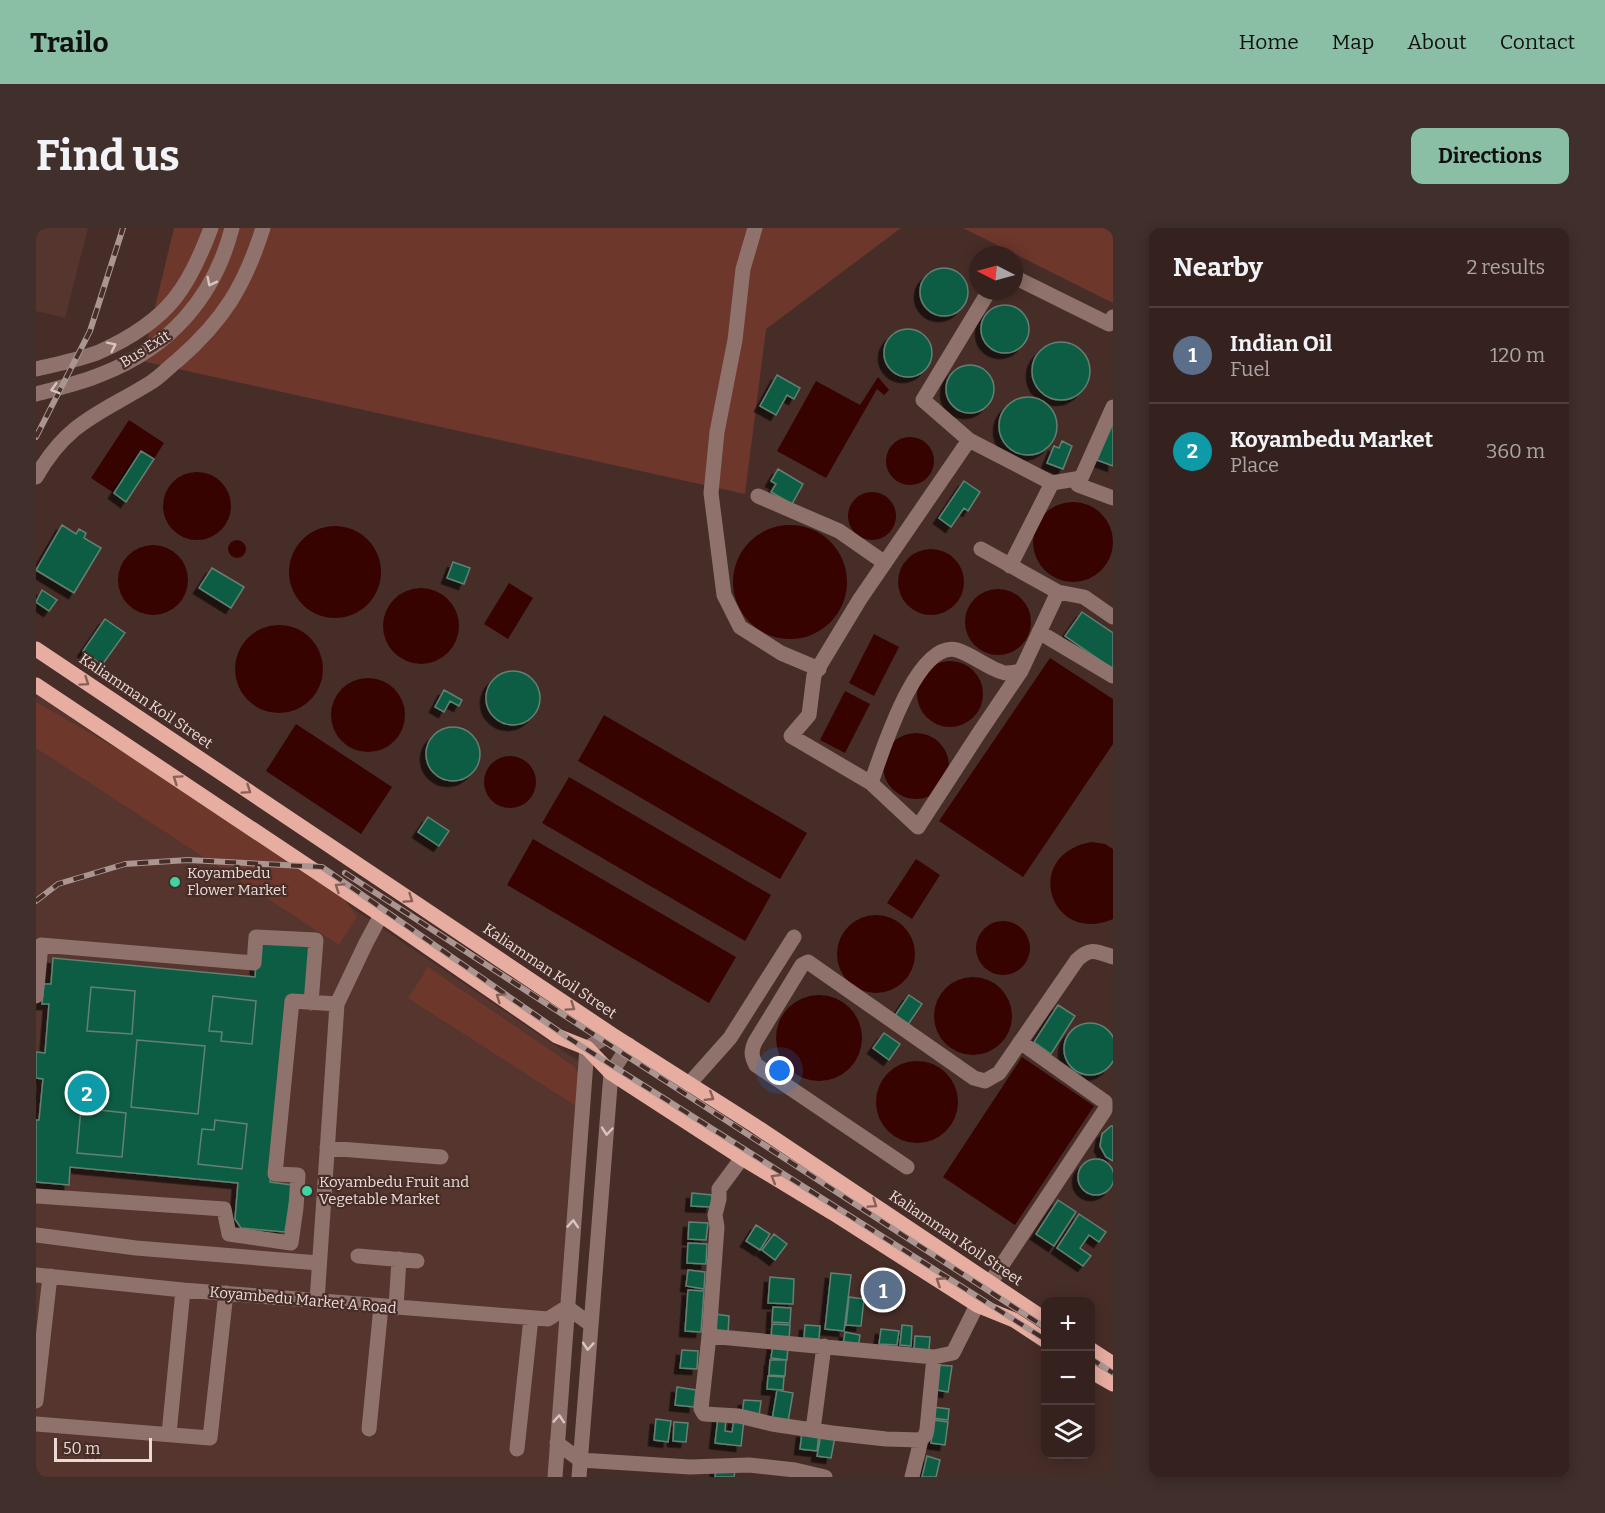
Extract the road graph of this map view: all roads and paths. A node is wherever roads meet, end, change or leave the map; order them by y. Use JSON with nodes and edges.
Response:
{"nodes":[{"id":1,"x":211,"y":228,"type":"edge"},
{"id":2,"x":232,"y":228,"type":"edge"},
{"id":3,"x":263,"y":228,"type":"edge"},
{"id":4,"x":755,"y":228,"type":"edge"},
{"id":5,"x":1023,"y":281,"type":"edge"},
{"id":6,"x":983,"y":300,"type":"edge"},
{"id":7,"x":1113,"y":317,"type":"edge"},
{"id":8,"x":36,"y":369,"type":"edge"},
{"id":9,"x":36,"y":394,"type":"edge"},
{"id":10,"x":1113,"y":407,"type":"edge"},
{"id":11,"x":969,"y":440,"type":"junction"},
{"id":12,"x":36,"y":477,"type":"edge"},
{"id":13,"x":1081,"y":478,"type":"junction"},
{"id":14,"x":1052,"y":483,"type":"junction"},
{"id":15,"x":758,"y":496,"type":"dead end"},
{"id":16,"x":1113,"y":498,"type":"edge"},
{"id":17,"x":981,"y":549,"type":"dead end"},
{"id":18,"x":885,"y":563,"type":"junction"},
{"id":19,"x":1010,"y":566,"type":"junction"},
{"id":20,"x":1058,"y":592,"type":"junction"},
{"id":21,"x":1113,"y":617,"type":"edge"},
{"id":22,"x":1039,"y":632,"type":"junction"},
{"id":23,"x":36,"y":650,"type":"edge"},
{"id":24,"x":819,"y":669,"type":"junction"},
{"id":25,"x":1021,"y":671,"type":"junction"},
{"id":26,"x":1113,"y":676,"type":"edge"},
{"id":27,"x":36,"y":686,"type":"edge"},
{"id":28,"x":871,"y":783,"type":"junction"},
{"id":29,"x":381,"y":915,"type":"junction"},
{"id":30,"x":794,"y":937,"type":"dead end"},
{"id":31,"x":1113,"y":957,"type":"edge"},
{"id":32,"x":36,"y":996,"type":"edge"},
{"id":33,"x":311,"y":1003,"type":"junction"},
{"id":34,"x":337,"y":1004,"type":"junction"},
{"id":35,"x":611,"y":1034,"type":"junction"},
{"id":36,"x":1020,"y":1042,"type":"junction"},
{"id":37,"x":629,"y":1045,"type":"junction"},
{"id":38,"x":586,"y":1048,"type":"junction"},
{"id":39,"x":612,"y":1073,"type":"junction"},
{"id":40,"x":689,"y":1084,"type":"junction"},
{"id":41,"x":327,"y":1148,"type":"junction"},
{"id":42,"x":441,"y":1157,"type":"dead end"},
{"id":43,"x":742,"y":1158,"type":"junction"},
{"id":44,"x":907,"y":1167,"type":"dead end"},
{"id":45,"x":298,"y":1175,"type":"junction"},
{"id":46,"x":326,"y":1176,"type":"junction"},
{"id":47,"x":36,"y":1196,"type":"edge"},
{"id":48,"x":36,"y":1235,"type":"edge"},
{"id":49,"x":358,"y":1256,"type":"dead end"},
{"id":50,"x":399,"y":1259,"type":"junction"},
{"id":51,"x":417,"y":1261,"type":"dead end"},
{"id":52,"x":319,"y":1263,"type":"junction"},
{"id":53,"x":43,"y":1275,"type":"edge"},
{"id":54,"x":990,"y":1283,"type":"junction"},
{"id":55,"x":183,"y":1290,"type":"junction"},
{"id":56,"x":226,"y":1293,"type":"junction"},
{"id":57,"x":317,"y":1301,"type":"junction"},
{"id":58,"x":977,"y":1305,"type":"junction"},
{"id":59,"x":388,"y":1307,"type":"junction"},
{"id":60,"x":567,"y":1307,"type":"junction"},
{"id":61,"x":531,"y":1317,"type":"junction"},
{"id":62,"x":1041,"y":1317,"type":"edge"},
{"id":63,"x":590,"y":1324,"type":"junction"},
{"id":64,"x":709,"y":1336,"type":"junction"},
{"id":65,"x":1041,"y":1338,"type":"edge"},
{"id":66,"x":824,"y":1346,"type":"junction"},
{"id":67,"x":1093,"y":1351,"type":"edge"},
{"id":68,"x":934,"y":1357,"type":"junction"},
{"id":69,"x":1113,"y":1364,"type":"edge"},
{"id":70,"x":1095,"y":1374,"type":"edge"},
{"id":71,"x":1113,"y":1384,"type":"edge"},
{"id":72,"x":36,"y":1401,"type":"edge"},
{"id":73,"x":36,"y":1424,"type":"edge"},
{"id":74,"x":369,"y":1429,"type":"dead end"},
{"id":75,"x":813,"y":1430,"type":"junction"},
{"id":76,"x":169,"y":1434,"type":"junction"},
{"id":77,"x":921,"y":1440,"type":"junction"},
{"id":78,"x":557,"y":1443,"type":"junction"},
{"id":79,"x":517,"y":1449,"type":"dead end"},
{"id":80,"x":580,"y":1460,"type":"junction"},
{"id":81,"x":558,"y":1475,"type":"edge"},
{"id":82,"x":579,"y":1477,"type":"edge"},
{"id":83,"x":825,"y":1477,"type":"edge"},
{"id":84,"x":912,"y":1477,"type":"edge"}],
"edges":[{"from":8,"to":1,"type":"street","one_way":true},
{"from":2,"to":9,"type":"street","name":"Bus Exit","one_way":true},
{"from":3,"to":12,"type":"street"},
{"from":4,"to":24,"type":"street"},
{"from":5,"to":7,"type":"street"},
{"from":6,"to":11,"type":"street"},
{"from":10,"to":13,"type":"street"},
{"from":11,"to":14,"type":"street"},
{"from":11,"to":18,"type":"street"},
{"from":13,"to":14,"type":"street"},
{"from":13,"to":16,"type":"street"},
{"from":14,"to":19,"type":"street"},
{"from":15,"to":18,"type":"street"},
{"from":17,"to":19,"type":"street"},
{"from":18,"to":24,"type":"street"},
{"from":19,"to":20,"type":"street"},
{"from":20,"to":21,"type":"street"},
{"from":20,"to":22,"type":"street"},
{"from":22,"to":25,"type":"street"},
{"from":22,"to":26,"type":"street"},
{"from":23,"to":35,"type":"main road","name":"Kaliamman Koil Street","one_way":true},
{"from":24,"to":28,"type":"street"},
{"from":25,"to":28,"type":"street"},
{"from":25,"to":28,"type":"street"},
{"from":29,"to":27,"type":"main road","one_way":true},
{"from":29,"to":34,"type":"street"},
{"from":38,"to":29,"type":"main road","one_way":true},
{"from":30,"to":40,"type":"street"},
{"from":31,"to":36,"type":"street"},
{"from":32,"to":33,"type":"street"},
{"from":33,"to":34,"type":"street"},
{"from":33,"to":45,"type":"street"},
{"from":34,"to":41,"type":"street"},
{"from":35,"to":37,"type":"main road","name":"Kaliamman Koil Street"},
{"from":35,"to":38,"type":"street"},
{"from":36,"to":44,"type":"street"},
{"from":36,"to":54,"type":"street"},
{"from":37,"to":39,"type":"street"},
{"from":37,"to":40,"type":"main road","name":"Kaliamman Koil Street"},
{"from":38,"to":39,"type":"main road"},
{"from":60,"to":38,"type":"street","one_way":true},
{"from":39,"to":43,"type":"main road"},
{"from":39,"to":63,"type":"street","one_way":true},
{"from":40,"to":54,"type":"main road","name":"Kaliamman Koil Street","one_way":true},
{"from":41,"to":42,"type":"street"},
{"from":41,"to":46,"type":"street"},
{"from":58,"to":43,"type":"main road","one_way":true},
{"from":43,"to":64,"type":"street"},
{"from":45,"to":46,"type":"street"},
{"from":45,"to":47,"type":"street"},
{"from":46,"to":52,"type":"street"},
{"from":48,"to":52,"type":"street"},
{"from":49,"to":50,"type":"street"},
{"from":50,"to":51,"type":"street"},
{"from":50,"to":59,"type":"street"},
{"from":52,"to":57,"type":"street"},
{"from":53,"to":55,"type":"street","name":"Koyambedu Market A Road"},
{"from":53,"to":72,"type":"street"},
{"from":54,"to":62,"type":"main road","name":"Kaliamman Koil Street"},
{"from":55,"to":56,"type":"street","name":"Koyambedu Market A Road"},
{"from":55,"to":76,"type":"street"},
{"from":56,"to":57,"type":"street","name":"Koyambedu Market A Road"},
{"from":56,"to":76,"type":"street"},
{"from":57,"to":59,"type":"street","name":"Koyambedu Market A Road"},
{"from":58,"to":65,"type":"main road"},
{"from":58,"to":68,"type":"street"},
{"from":59,"to":61,"type":"street","name":"Koyambedu Market A Road"},
{"from":59,"to":74,"type":"street"},
{"from":60,"to":61,"type":"street","name":"Koyambedu Market A Road"},
{"from":60,"to":63,"type":"street"},
{"from":78,"to":60,"type":"street","one_way":true},
{"from":61,"to":79,"type":"street"},
{"from":63,"to":80,"type":"street","one_way":true},
{"from":64,"to":66,"type":"street"},
{"from":64,"to":75,"type":"street"},
{"from":66,"to":68,"type":"street"},
{"from":66,"to":75,"type":"street"},
{"from":67,"to":69,"type":"main road"},
{"from":68,"to":77,"type":"street"},
{"from":70,"to":71,"type":"main road"},
{"from":73,"to":76,"type":"street"},
{"from":75,"to":77,"type":"street"},
{"from":77,"to":84,"type":"street"},
{"from":78,"to":80,"type":"street"},
{"from":78,"to":81,"type":"street"},
{"from":80,"to":82,"type":"street"},
{"from":80,"to":83,"type":"street"}]}
